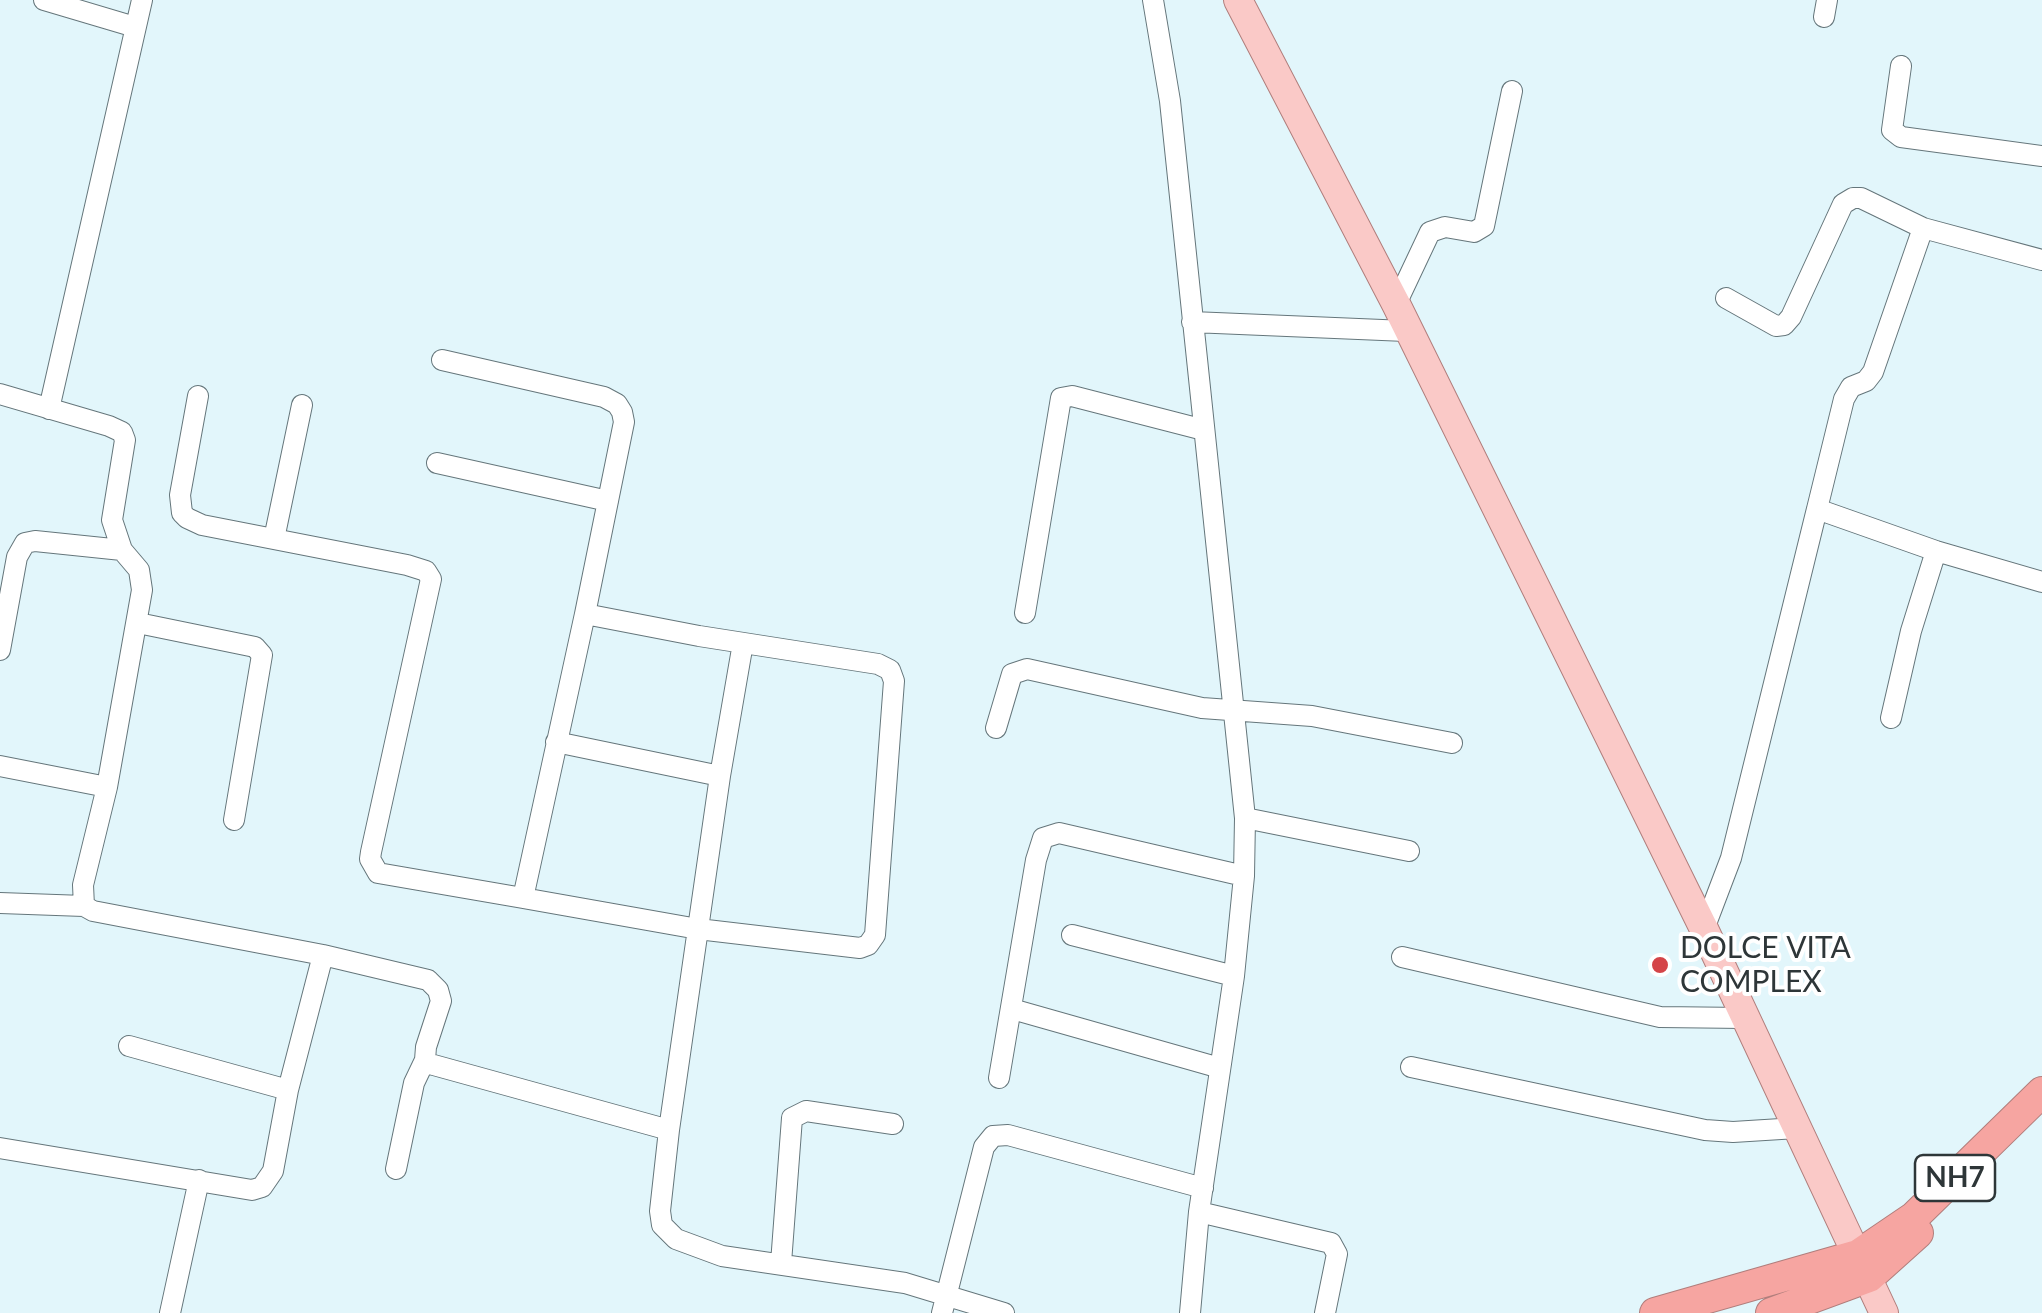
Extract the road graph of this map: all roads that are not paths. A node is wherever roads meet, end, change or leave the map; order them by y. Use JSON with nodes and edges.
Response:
{"nodes":[{"id":1,"x":44,"y":0,"type":"edge"},
{"id":2,"x":142,"y":0,"type":"edge"},
{"id":3,"x":1153,"y":0,"type":"edge"},
{"id":4,"x":1238,"y":0,"type":"edge"},
{"id":5,"x":135,"y":27,"type":"junction"},
{"id":6,"x":1901,"y":66,"type":"dead end"},
{"id":7,"x":1512,"y":91,"type":"dead end"},
{"id":8,"x":2042,"y":156,"type":"edge"},
{"id":9,"x":1923,"y":228,"type":"junction"},
{"id":10,"x":2042,"y":260,"type":"edge"},
{"id":11,"x":1726,"y":298,"type":"dead end"},
{"id":12,"x":1396,"y":304,"type":"junction"},
{"id":13,"x":1192,"y":322,"type":"junction"},
{"id":14,"x":1406,"y":331,"type":"junction"},
{"id":15,"x":442,"y":360,"type":"dead end"},
{"id":16,"x":0,"y":394,"type":"edge"},
{"id":17,"x":198,"y":396,"type":"dead end"},
{"id":18,"x":302,"y":405,"type":"dead end"},
{"id":19,"x":49,"y":409,"type":"junction"},
{"id":20,"x":1204,"y":430,"type":"junction"},
{"id":21,"x":437,"y":462,"type":"dead end"},
{"id":22,"x":608,"y":502,"type":"junction"},
{"id":23,"x":1816,"y":509,"type":"junction"},
{"id":24,"x":274,"y":538,"type":"junction"},
{"id":25,"x":122,"y":550,"type":"junction"},
{"id":26,"x":1936,"y":551,"type":"junction"},
{"id":27,"x":2042,"y":582,"type":"edge"},
{"id":28,"x":584,"y":614,"type":"junction"},
{"id":29,"x":1025,"y":614,"type":"dead end"},
{"id":30,"x":138,"y":623,"type":"junction"},
{"id":31,"x":743,"y":643,"type":"junction"},
{"id":32,"x":0,"y":650,"type":"edge"},
{"id":33,"x":1234,"y":712,"type":"junction"},
{"id":34,"x":1890,"y":718,"type":"dead end"},
{"id":35,"x":996,"y":728,"type":"dead end"},
{"id":36,"x":556,"y":742,"type":"junction"},
{"id":37,"x":1452,"y":743,"type":"dead end"},
{"id":38,"x":0,"y":766,"type":"edge"},
{"id":39,"x":720,"y":776,"type":"junction"},
{"id":40,"x":107,"y":787,"type":"junction"},
{"id":41,"x":1245,"y":818,"type":"junction"},
{"id":42,"x":234,"y":820,"type":"dead end"},
{"id":43,"x":1409,"y":851,"type":"dead end"},
{"id":44,"x":1244,"y":876,"type":"junction"},
{"id":45,"x":523,"y":898,"type":"junction"},
{"id":46,"x":0,"y":903,"type":"edge"},
{"id":47,"x":84,"y":906,"type":"junction"},
{"id":48,"x":698,"y":929,"type":"junction"},
{"id":49,"x":1704,"y":929,"type":"junction"},
{"id":50,"x":1072,"y":936,"type":"dead end"},
{"id":51,"x":323,"y":956,"type":"junction"},
{"id":52,"x":1402,"y":957,"type":"dead end"},
{"id":53,"x":1234,"y":976,"type":"junction"},
{"id":54,"x":1012,"y":1009,"type":"junction"},
{"id":55,"x":1744,"y":1018,"type":"junction"},
{"id":56,"x":129,"y":1046,"type":"dead end"},
{"id":57,"x":425,"y":1060,"type":"junction"},
{"id":58,"x":1411,"y":1067,"type":"dead end"},
{"id":59,"x":1220,"y":1068,"type":"junction"},
{"id":60,"x":999,"y":1078,"type":"dead end"},
{"id":61,"x":288,"y":1090,"type":"junction"},
{"id":62,"x":2042,"y":1092,"type":"edge"},
{"id":63,"x":2042,"y":1112,"type":"edge"},
{"id":64,"x":893,"y":1124,"type":"dead end"},
{"id":65,"x":1797,"y":1128,"type":"junction"},
{"id":66,"x":669,"y":1130,"type":"junction"},
{"id":67,"x":0,"y":1148,"type":"edge"},
{"id":68,"x":396,"y":1169,"type":"dead end"},
{"id":69,"x":199,"y":1180,"type":"junction"},
{"id":70,"x":1203,"y":1188,"type":"junction"},
{"id":71,"x":1200,"y":1212,"type":"junction"},
{"id":72,"x":781,"y":1263,"type":"junction"},
{"id":73,"x":1864,"y":1266,"type":"junction"},
{"id":74,"x":944,"y":1303,"type":"edge"},
{"id":75,"x":170,"y":1313,"type":"edge"},
{"id":76,"x":1004,"y":1313,"type":"edge"},
{"id":77,"x":1190,"y":1313,"type":"edge"},
{"id":78,"x":1324,"y":1313,"type":"edge"},
{"id":79,"x":1655,"y":1313,"type":"edge"},
{"id":80,"x":1772,"y":1313,"type":"edge"},
{"id":81,"x":1884,"y":1313,"type":"edge"}],
"edges":[{"from":1,"to":5,"type":"street"},
{"from":2,"to":5,"type":"street"},
{"from":3,"to":13,"type":"street"},
{"from":4,"to":12,"type":"main road"},
{"from":5,"to":19,"type":"street"},
{"from":6,"to":8,"type":"street"},
{"from":7,"to":12,"type":"street"},
{"from":9,"to":10,"type":"street"},
{"from":9,"to":11,"type":"street"},
{"from":9,"to":23,"type":"street"},
{"from":12,"to":14,"type":"main road"},
{"from":13,"to":14,"type":"street"},
{"from":13,"to":20,"type":"street"},
{"from":14,"to":49,"type":"main road"},
{"from":15,"to":22,"type":"street"},
{"from":16,"to":19,"type":"street"},
{"from":17,"to":24,"type":"street"},
{"from":18,"to":24,"type":"street"},
{"from":19,"to":25,"type":"street"},
{"from":20,"to":29,"type":"street"},
{"from":20,"to":33,"type":"street"},
{"from":21,"to":22,"type":"street"},
{"from":22,"to":28,"type":"street"},
{"from":23,"to":26,"type":"street"},
{"from":23,"to":49,"type":"street"},
{"from":24,"to":45,"type":"street"},
{"from":25,"to":30,"type":"street"},
{"from":25,"to":32,"type":"street"},
{"from":26,"to":27,"type":"street"},
{"from":26,"to":34,"type":"street"},
{"from":28,"to":31,"type":"street"},
{"from":28,"to":36,"type":"street"},
{"from":30,"to":40,"type":"street"},
{"from":30,"to":42,"type":"street"},
{"from":31,"to":39,"type":"street"},
{"from":31,"to":48,"type":"street"},
{"from":33,"to":35,"type":"street"},
{"from":33,"to":37,"type":"street"},
{"from":33,"to":41,"type":"street"},
{"from":36,"to":39,"type":"street"},
{"from":36,"to":45,"type":"street"},
{"from":38,"to":40,"type":"street"},
{"from":39,"to":48,"type":"street"},
{"from":40,"to":47,"type":"street"},
{"from":41,"to":43,"type":"street"},
{"from":41,"to":44,"type":"street"},
{"from":44,"to":53,"type":"street"},
{"from":44,"to":54,"type":"street"},
{"from":45,"to":48,"type":"street"},
{"from":46,"to":47,"type":"street"},
{"from":47,"to":51,"type":"street"},
{"from":48,"to":66,"type":"street"},
{"from":49,"to":55,"type":"main road"},
{"from":50,"to":53,"type":"street"},
{"from":51,"to":57,"type":"street"},
{"from":51,"to":61,"type":"street"},
{"from":52,"to":55,"type":"street"},
{"from":53,"to":59,"type":"street"},
{"from":54,"to":59,"type":"street"},
{"from":54,"to":60,"type":"street"},
{"from":55,"to":65,"type":"main road"},
{"from":56,"to":61,"type":"street"},
{"from":57,"to":66,"type":"street"},
{"from":57,"to":68,"type":"street"},
{"from":58,"to":65,"type":"street"},
{"from":59,"to":70,"type":"street"},
{"from":61,"to":69,"type":"street"},
{"from":62,"to":73,"type":"highway","number":"NH7"},
{"from":63,"to":73,"type":"highway","number":"NH7"},
{"from":64,"to":72,"type":"street"},
{"from":65,"to":73,"type":"main road"},
{"from":66,"to":72,"type":"street"},
{"from":67,"to":69,"type":"street"},
{"from":69,"to":75,"type":"street"},
{"from":70,"to":71,"type":"street"},
{"from":70,"to":74,"type":"street"},
{"from":71,"to":77,"type":"street"},
{"from":71,"to":78,"type":"street"},
{"from":72,"to":74,"type":"street"},
{"from":73,"to":79,"type":"highway","number":"NH7"},
{"from":73,"to":80,"type":"highway","number":"NH7"},
{"from":73,"to":81,"type":"main road"},
{"from":74,"to":76,"type":"street"}]}
